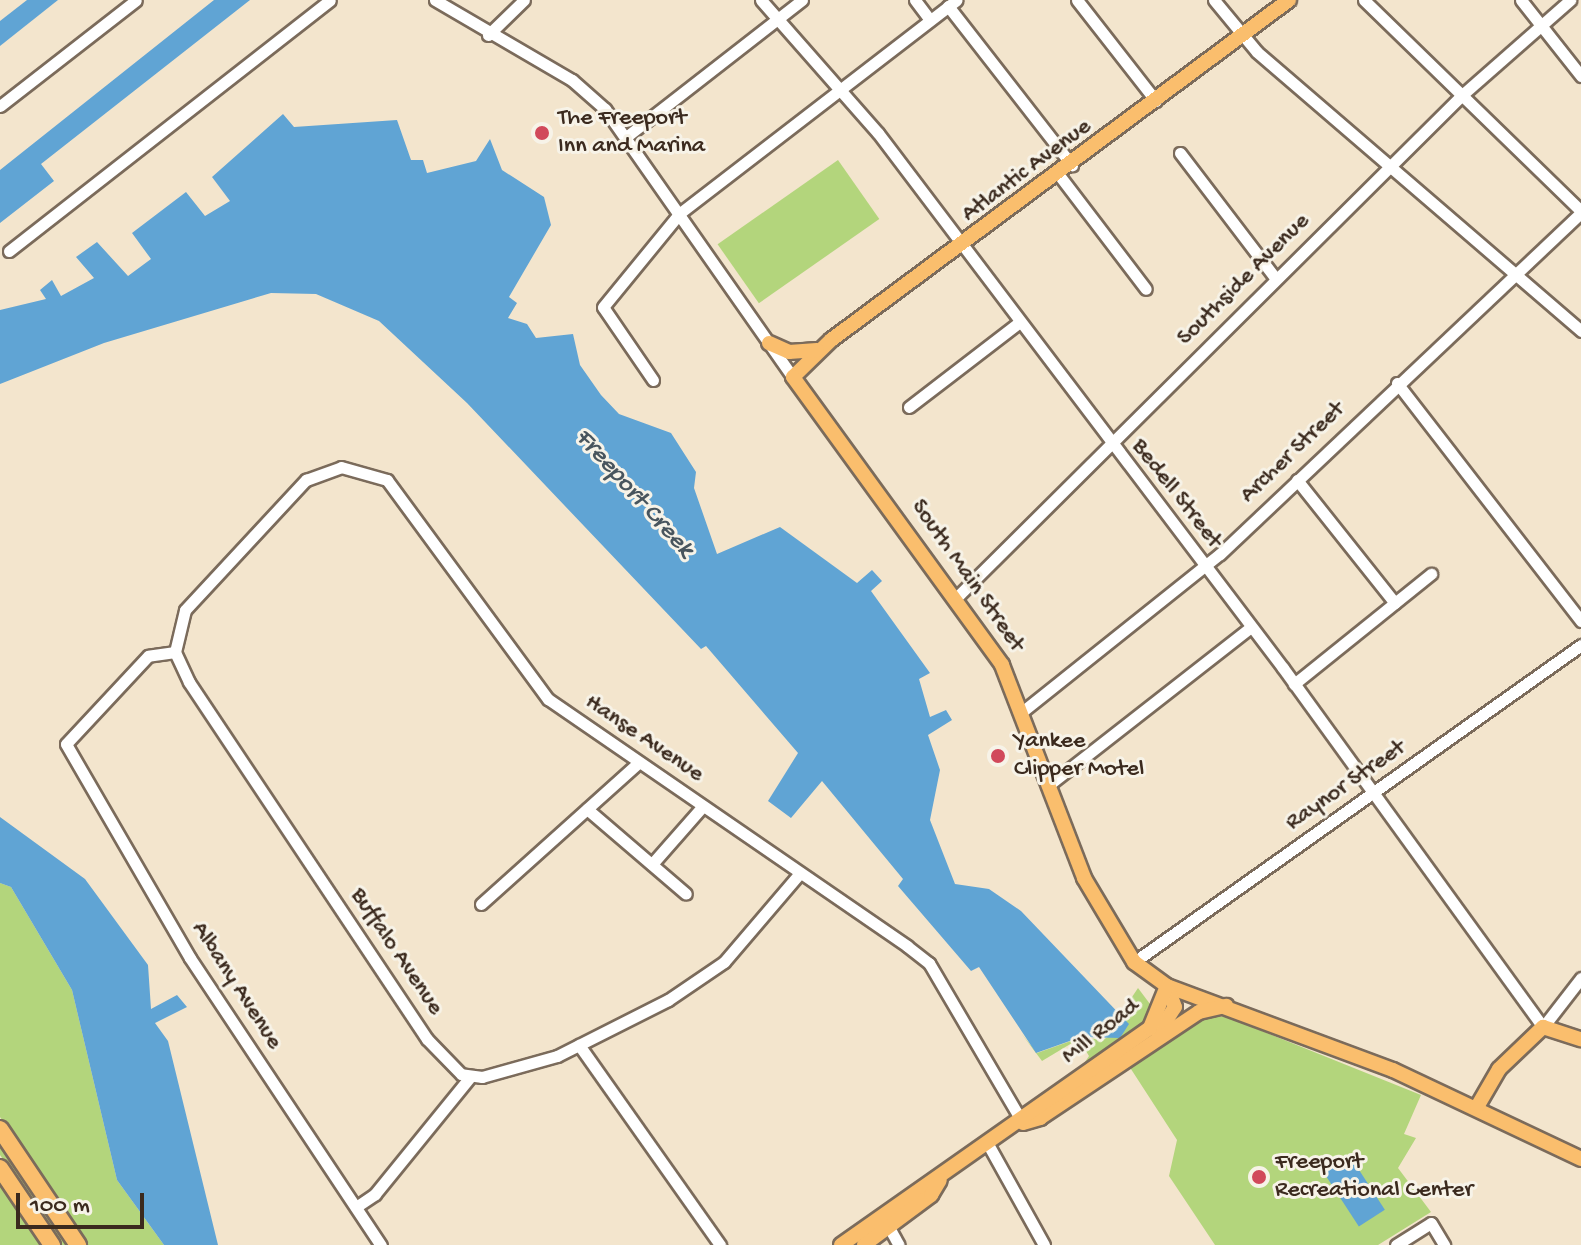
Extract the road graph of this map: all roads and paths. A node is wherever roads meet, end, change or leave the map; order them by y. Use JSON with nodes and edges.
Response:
{"nodes":[{"id":1,"x":136,"y":0,"type":"edge"},
{"id":2,"x":330,"y":0,"type":"edge"},
{"id":3,"x":435,"y":0,"type":"edge"},
{"id":4,"x":524,"y":0,"type":"edge"},
{"id":5,"x":761,"y":0,"type":"edge"},
{"id":6,"x":802,"y":0,"type":"edge"},
{"id":7,"x":915,"y":0,"type":"edge"},
{"id":8,"x":1077,"y":0,"type":"edge"},
{"id":9,"x":1214,"y":0,"type":"edge"},
{"id":10,"x":1289,"y":0,"type":"edge"},
{"id":11,"x":1364,"y":0,"type":"edge"},
{"id":12,"x":1521,"y":0,"type":"edge"},
{"id":13,"x":1570,"y":0,"type":"edge"},
{"id":14,"x":952,"y":3,"type":"edge"},
{"id":15,"x":777,"y":20,"type":"junction"},
{"id":16,"x":930,"y":20,"type":"junction"},
{"id":17,"x":1541,"y":25,"type":"junction"},
{"id":18,"x":488,"y":35,"type":"junction"},
{"id":19,"x":1242,"y":35,"type":"junction"},
{"id":20,"x":1581,"y":76,"type":"edge"},
{"id":21,"x":838,"y":93,"type":"junction"},
{"id":22,"x":1462,"y":95,"type":"junction"},
{"id":23,"x":1156,"y":101,"type":"junction"},
{"id":24,"x":0,"y":106,"type":"edge"},
{"id":25,"x":626,"y":137,"type":"junction"},
{"id":26,"x":1180,"y":153,"type":"dead end"},
{"id":27,"x":1072,"y":165,"type":"junction"},
{"id":28,"x":1391,"y":166,"type":"junction"},
{"id":29,"x":1059,"y":175,"type":"junction"},
{"id":30,"x":1581,"y":212,"type":"edge"},
{"id":31,"x":680,"y":213,"type":"junction"},
{"id":32,"x":959,"y":248,"type":"junction"},
{"id":33,"x":9,"y":251,"type":"dead end"},
{"id":34,"x":1515,"y":271,"type":"junction"},
{"id":35,"x":1276,"y":279,"type":"junction"},
{"id":36,"x":1146,"y":289,"type":"dead end"},
{"id":37,"x":1017,"y":324,"type":"junction"},
{"id":38,"x":1581,"y":331,"type":"edge"},
{"id":39,"x":769,"y":343,"type":"junction"},
{"id":40,"x":818,"y":350,"type":"junction"},
{"id":41,"x":793,"y":377,"type":"junction"},
{"id":42,"x":653,"y":380,"type":"dead end"},
{"id":43,"x":1397,"y":383,"type":"junction"},
{"id":44,"x":909,"y":407,"type":"dead end"},
{"id":45,"x":1110,"y":444,"type":"junction"},
{"id":46,"x":1297,"y":480,"type":"junction"},
{"id":47,"x":1204,"y":566,"type":"junction"},
{"id":48,"x":1431,"y":574,"type":"dead end"},
{"id":49,"x":956,"y":598,"type":"junction"},
{"id":50,"x":1395,"y":603,"type":"junction"},
{"id":51,"x":1581,"y":621,"type":"edge"},
{"id":52,"x":1251,"y":627,"type":"junction"},
{"id":53,"x":1581,"y":645,"type":"edge"},
{"id":54,"x":175,"y":652,"type":"junction"},
{"id":55,"x":1294,"y":684,"type":"junction"},
{"id":56,"x":1023,"y":711,"type":"junction"},
{"id":57,"x":639,"y":762,"type":"junction"},
{"id":58,"x":1050,"y":784,"type":"junction"},
{"id":59,"x":1370,"y":795,"type":"junction"},
{"id":60,"x":703,"y":806,"type":"junction"},
{"id":61,"x":587,"y":809,"type":"junction"},
{"id":62,"x":652,"y":864,"type":"junction"},
{"id":63,"x":800,"y":873,"type":"junction"},
{"id":64,"x":686,"y":894,"type":"dead end"},
{"id":65,"x":481,"y":904,"type":"dead end"},
{"id":66,"x":1134,"y":962,"type":"junction"},
{"id":67,"x":1581,"y":978,"type":"edge"},
{"id":68,"x":1167,"y":986,"type":"junction"},
{"id":69,"x":1231,"y":1005,"type":"junction"},
{"id":70,"x":1543,"y":1027,"type":"junction"},
{"id":71,"x":1581,"y":1039,"type":"edge"},
{"id":72,"x":579,"y":1045,"type":"junction"},
{"id":73,"x":1141,"y":1050,"type":"junction"},
{"id":74,"x":470,"y":1077,"type":"junction"},
{"id":75,"x":1477,"y":1107,"type":"junction"},
{"id":76,"x":1023,"y":1123,"type":"junction"},
{"id":77,"x":0,"y":1129,"type":"edge"},
{"id":78,"x":989,"y":1146,"type":"junction"},
{"id":79,"x":1581,"y":1159,"type":"edge"},
{"id":80,"x":0,"y":1168,"type":"edge"},
{"id":81,"x":356,"y":1207,"type":"junction"},
{"id":82,"x":884,"y":1220,"type":"junction"},
{"id":83,"x":52,"y":1245,"type":"edge"},
{"id":84,"x":78,"y":1245,"type":"edge"},
{"id":85,"x":381,"y":1245,"type":"edge"},
{"id":86,"x":720,"y":1245,"type":"edge"},
{"id":87,"x":841,"y":1245,"type":"edge"},
{"id":88,"x":864,"y":1245,"type":"edge"},
{"id":89,"x":899,"y":1245,"type":"edge"},
{"id":90,"x":1044,"y":1245,"type":"edge"},
{"id":91,"x":1396,"y":1245,"type":"edge"},
{"id":92,"x":1444,"y":1245,"type":"edge"}],
"edges":[{"from":1,"to":24,"type":"street"},
{"from":2,"to":33,"type":"street"},
{"from":3,"to":18,"type":"street","name":"South Main Street"},
{"from":4,"to":18,"type":"street"},
{"from":5,"to":15,"type":"street","name":"Bedell Street"},
{"from":6,"to":15,"type":"street"},
{"from":7,"to":16,"type":"street"},
{"from":8,"to":23,"type":"street"},
{"from":9,"to":19,"type":"street"},
{"from":10,"to":19,"type":"main road","name":"Atlantic Avenue"},
{"from":11,"to":22,"type":"street"},
{"from":12,"to":17,"type":"street"},
{"from":13,"to":17,"type":"street","name":"Southside Avenue"},
{"from":14,"to":16,"type":"street"},
{"from":14,"to":27,"type":"street"},
{"from":15,"to":21,"type":"street","name":"Bedell Street"},
{"from":15,"to":25,"type":"street"},
{"from":16,"to":21,"type":"street"},
{"from":17,"to":20,"type":"street"},
{"from":17,"to":22,"type":"street","name":"Southside Avenue"},
{"from":18,"to":25,"type":"street","name":"South Main Street"},
{"from":19,"to":23,"type":"main road","name":"Atlantic Avenue"},
{"from":19,"to":28,"type":"street"},
{"from":21,"to":31,"type":"street"},
{"from":21,"to":32,"type":"street","name":"Bedell Street"},
{"from":22,"to":28,"type":"street","name":"Southside Avenue"},
{"from":22,"to":30,"type":"street"},
{"from":23,"to":27,"type":"main road","name":"Atlantic Avenue"},
{"from":25,"to":31,"type":"street","name":"South Main Street"},
{"from":26,"to":35,"type":"street"},
{"from":27,"to":29,"type":"main road","name":"Atlantic Avenue"},
{"from":28,"to":34,"type":"street"},
{"from":28,"to":35,"type":"street","name":"Southside Avenue"},
{"from":29,"to":32,"type":"main road","name":"Atlantic Avenue"},
{"from":29,"to":36,"type":"street"},
{"from":30,"to":34,"type":"street","name":"Archer Street"},
{"from":31,"to":39,"type":"street","name":"South Main Street"},
{"from":31,"to":42,"type":"street"},
{"from":32,"to":37,"type":"street","name":"Bedell Street"},
{"from":32,"to":40,"type":"main road","name":"Atlantic Avenue"},
{"from":34,"to":38,"type":"street"},
{"from":34,"to":43,"type":"street","name":"Archer Street"},
{"from":35,"to":45,"type":"street","name":"Southside Avenue"},
{"from":37,"to":44,"type":"street"},
{"from":37,"to":45,"type":"street","name":"Bedell Street"},
{"from":39,"to":40,"type":"main road"},
{"from":39,"to":41,"type":"street","name":"South Main Street"},
{"from":40,"to":41,"type":"main road","name":"Atlantic Avenue"},
{"from":41,"to":49,"type":"main road","name":"South Main Street"},
{"from":43,"to":46,"type":"street","name":"Archer Street"},
{"from":43,"to":51,"type":"street"},
{"from":45,"to":47,"type":"street","name":"Bedell Street"},
{"from":45,"to":49,"type":"street","name":"Southside Avenue"},
{"from":46,"to":47,"type":"street","name":"Archer Street"},
{"from":46,"to":50,"type":"street"},
{"from":47,"to":52,"type":"street","name":"Bedell Street"},
{"from":47,"to":56,"type":"street","name":"Archer Street"},
{"from":48,"to":50,"type":"street"},
{"from":49,"to":56,"type":"main road","name":"South Main Street"},
{"from":50,"to":55,"type":"street"},
{"from":52,"to":55,"type":"street","name":"Bedell Street"},
{"from":52,"to":58,"type":"street"},
{"from":53,"to":59,"type":"street","name":"Raynor Street"},
{"from":54,"to":57,"type":"street","name":"Hanse Avenue"},
{"from":54,"to":74,"type":"street","name":"Buffalo Avenue"},
{"from":54,"to":81,"type":"street","name":"Albany Avenue"},
{"from":55,"to":59,"type":"street","name":"Bedell Street"},
{"from":56,"to":58,"type":"main road","name":"South Main Street"},
{"from":57,"to":60,"type":"street","name":"Hanse Avenue"},
{"from":57,"to":61,"type":"street"},
{"from":58,"to":66,"type":"main road","name":"South Main Street"},
{"from":59,"to":66,"type":"street","name":"Raynor Street"},
{"from":59,"to":70,"type":"street","name":"Bedell Street"},
{"from":60,"to":62,"type":"street"},
{"from":60,"to":63,"type":"street","name":"Hanse Avenue"},
{"from":61,"to":62,"type":"street"},
{"from":61,"to":65,"type":"street"},
{"from":62,"to":64,"type":"street"},
{"from":63,"to":72,"type":"street"},
{"from":63,"to":76,"type":"street","name":"Hanse Avenue"},
{"from":66,"to":68,"type":"main road","name":"South Main Street"},
{"from":67,"to":70,"type":"street"},
{"from":68,"to":69,"type":"main road","name":"South Main Street"},
{"from":68,"to":73,"type":"main road","name":"Mill Road"},
{"from":68,"to":76,"type":"main road","name":"Mill Road"},
{"from":69,"to":73,"type":"main road","name":"Mill Road"},
{"from":69,"to":75,"type":"main road","name":"South Main Street"},
{"from":70,"to":71,"type":"main road"},
{"from":70,"to":75,"type":"main road"},
{"from":72,"to":74,"type":"street"},
{"from":72,"to":86,"type":"street"},
{"from":73,"to":76,"type":"main road","name":"Mill Road"},
{"from":74,"to":81,"type":"street"},
{"from":75,"to":79,"type":"main road","name":"South Main Street"},
{"from":76,"to":78,"type":"main road","name":"Mill Road"},
{"from":77,"to":84,"type":"highway"},
{"from":78,"to":82,"type":"main road","name":"Mill Road"},
{"from":78,"to":90,"type":"street"},
{"from":80,"to":83,"type":"highway"},
{"from":81,"to":85,"type":"street","name":"Albany Avenue"},
{"from":82,"to":87,"type":"main road","name":"Mill Road"},
{"from":82,"to":88,"type":"main road","name":"Mill Road"},
{"from":82,"to":89,"type":"street"},
{"from":91,"to":92,"type":"street"}]}
